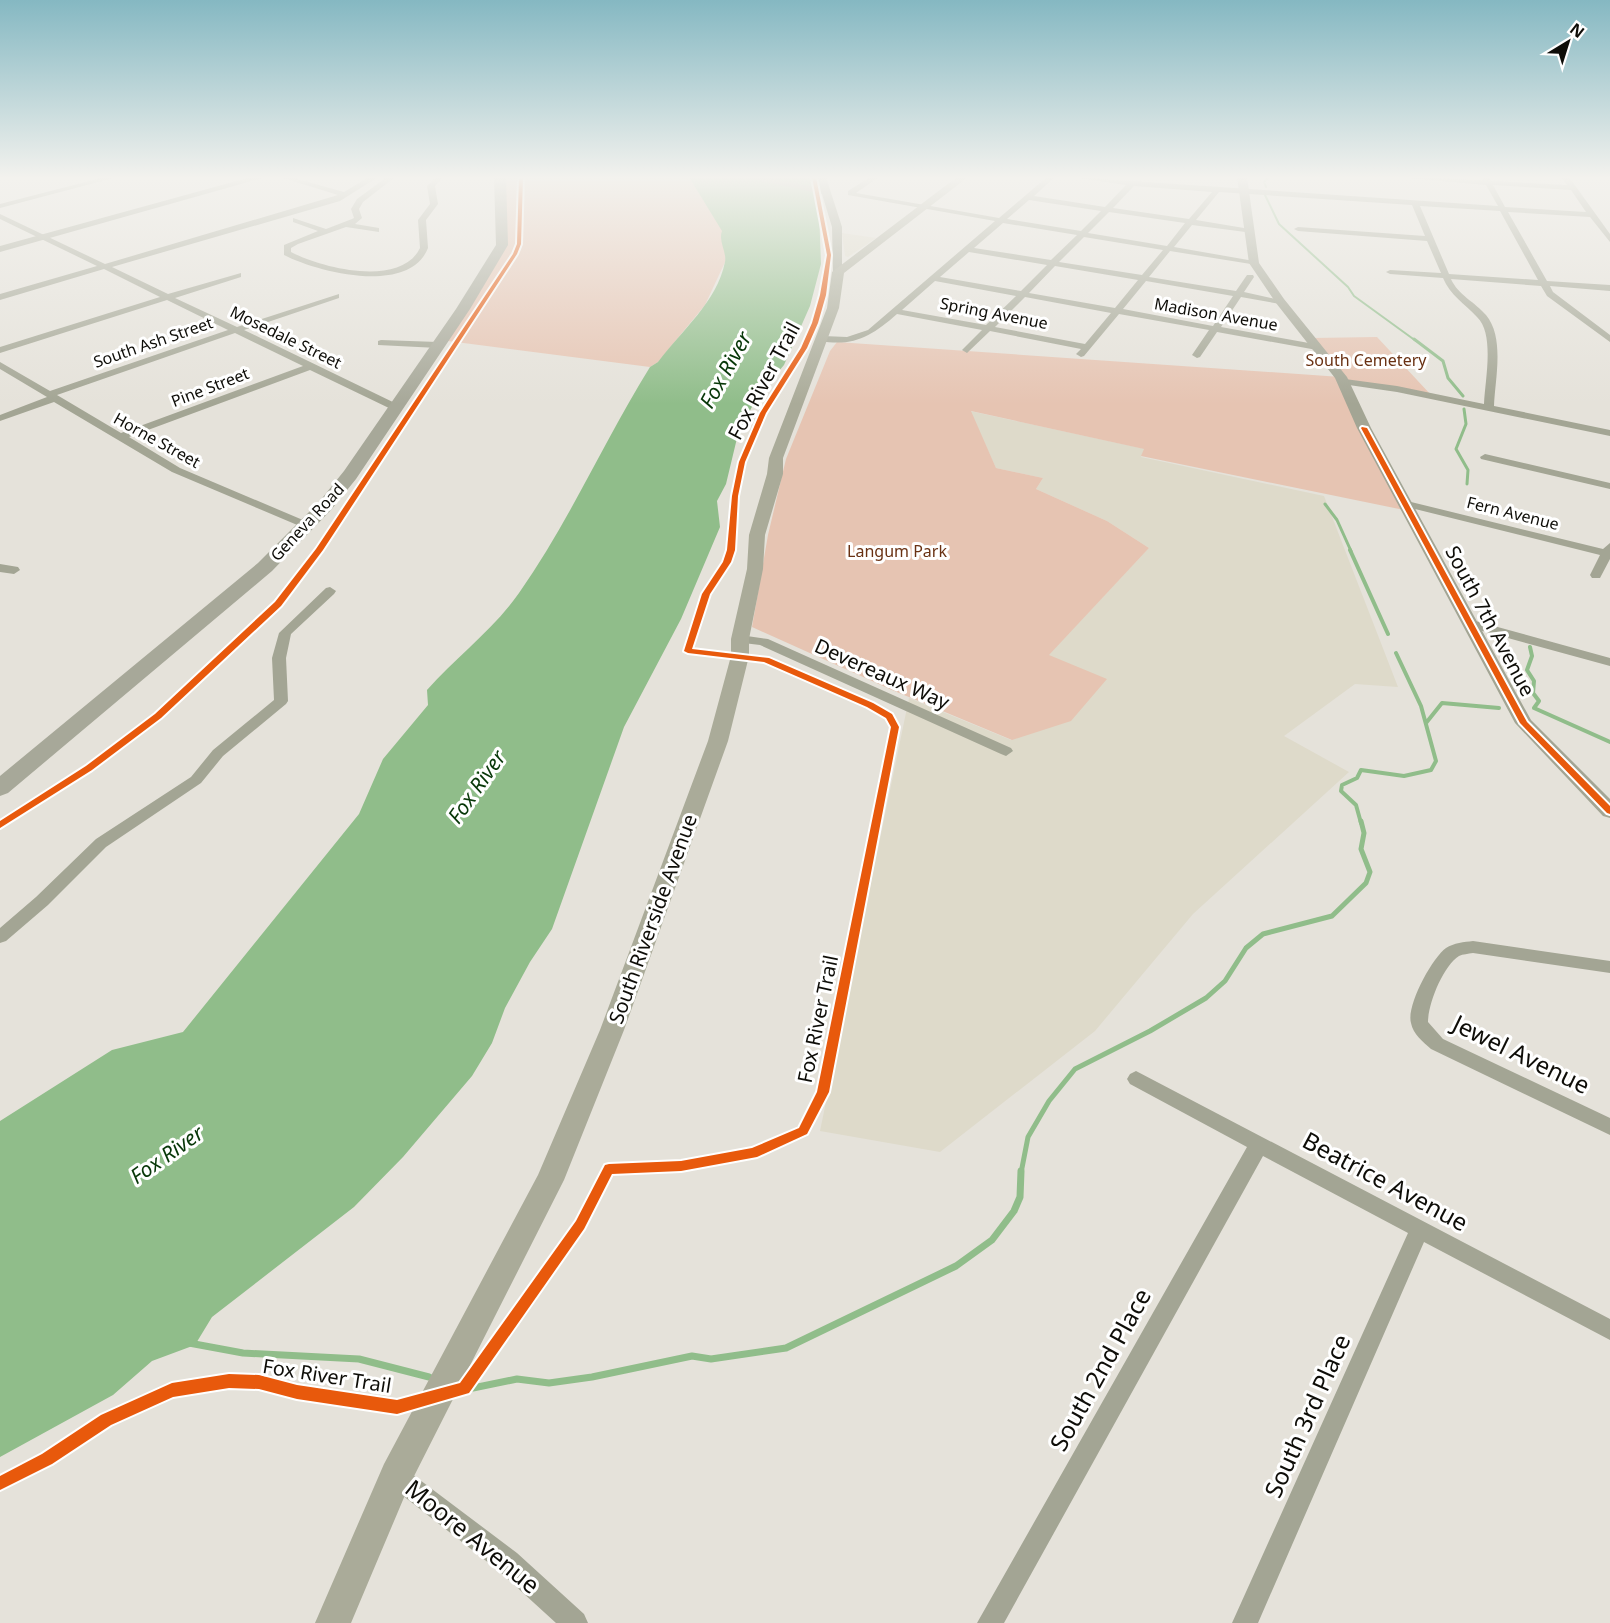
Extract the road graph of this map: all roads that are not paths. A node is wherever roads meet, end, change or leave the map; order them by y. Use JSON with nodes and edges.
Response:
{"nodes":[{"id":1,"x":77,"y":253,"type":"edge"},
{"id":2,"x":150,"y":253,"type":"edge"},
{"id":3,"x":287,"y":253,"type":"edge"},
{"id":4,"x":421,"y":253,"type":"edge"},
{"id":5,"x":496,"y":253,"type":"edge"},
{"id":6,"x":838,"y":253,"type":"edge"},
{"id":7,"x":863,"y":253,"type":"edge"},
{"id":8,"x":963,"y":253,"type":"edge"},
{"id":9,"x":989,"y":253,"type":"edge"},
{"id":10,"x":1065,"y":253,"type":"edge"},
{"id":11,"x":1164,"y":253,"type":"edge"},
{"id":12,"x":1190,"y":253,"type":"edge"},
{"id":13,"x":1253,"y":253,"type":"edge"},
{"id":14,"x":1435,"y":253,"type":"edge"},
{"id":15,"x":1526,"y":253,"type":"edge"},
{"id":16,"x":1254,"y":263,"type":"junction"},
{"id":17,"x":1054,"y":264,"type":"junction"},
{"id":18,"x":105,"y":266,"type":"junction"},
{"id":19,"x":838,"y":272,"type":"junction"},
{"id":20,"x":1390,"y":272,"type":"dead end"},
{"id":21,"x":238,"y":275,"type":"dead end"},
{"id":22,"x":1444,"y":275,"type":"junction"},
{"id":23,"x":1250,"y":277,"type":"dead end"},
{"id":24,"x":933,"y":278,"type":"junction"},
{"id":25,"x":1143,"y":279,"type":"junction"},
{"id":26,"x":1542,"y":282,"type":"junction"},
{"id":27,"x":1610,"y":288,"type":"edge"},
{"id":28,"x":1023,"y":295,"type":"junction"},
{"id":29,"x":1237,"y":295,"type":"junction"},
{"id":30,"x":336,"y":296,"type":"dead end"},
{"id":31,"x":0,"y":297,"type":"edge"},
{"id":32,"x":167,"y":297,"type":"junction"},
{"id":33,"x":1281,"y":302,"type":"junction"},
{"id":34,"x":896,"y":311,"type":"junction"},
{"id":35,"x":1116,"y":311,"type":"junction"},
{"id":36,"x":989,"y":328,"type":"junction"},
{"id":37,"x":1214,"y":329,"type":"junction"},
{"id":38,"x":236,"y":330,"type":"junction"},
{"id":39,"x":823,"y":339,"type":"junction"},
{"id":40,"x":1610,"y":339,"type":"edge"},
{"id":41,"x":381,"y":343,"type":"dead end"},
{"id":42,"x":438,"y":345,"type":"junction"},
{"id":43,"x":1317,"y":347,"type":"junction"},
{"id":44,"x":0,"y":350,"type":"edge"},
{"id":45,"x":967,"y":350,"type":"dead end"},
{"id":46,"x":1197,"y":356,"type":"dead end"},
{"id":47,"x":0,"y":365,"type":"edge"},
{"id":48,"x":310,"y":366,"type":"junction"},
{"id":49,"x":1345,"y":382,"type":"junction"},
{"id":50,"x":52,"y":396,"type":"junction"},
{"id":51,"x":395,"y":407,"type":"junction"},
{"id":52,"x":1489,"y":407,"type":"junction"},
{"id":53,"x":0,"y":418,"type":"edge"},
{"id":54,"x":1610,"y":433,"type":"edge"},
{"id":55,"x":120,"y":437,"type":"junction"},
{"id":56,"x":1485,"y":457,"type":"dead end"},
{"id":57,"x":1610,"y":486,"type":"edge"},
{"id":58,"x":1407,"y":504,"type":"junction"},
{"id":59,"x":306,"y":525,"type":"junction"},
{"id":60,"x":1609,"y":551,"type":"edge"},
{"id":61,"x":0,"y":568,"type":"edge"},
{"id":62,"x":14,"y":570,"type":"dead end"},
{"id":63,"x":1596,"y":575,"type":"dead end"},
{"id":64,"x":330,"y":591,"type":"dead end"},
{"id":65,"x":1473,"y":624,"type":"junction"},
{"id":66,"x":740,"y":639,"type":"junction"},
{"id":67,"x":1610,"y":662,"type":"edge"},
{"id":68,"x":1006,"y":751,"type":"dead end"},
{"id":69,"x":0,"y":788,"type":"edge"},
{"id":70,"x":1610,"y":811,"type":"edge"},
{"id":71,"x":0,"y":937,"type":"edge"},
{"id":72,"x":1610,"y":968,"type":"edge"},
{"id":73,"x":1136,"y":1079,"type":"dead end"},
{"id":74,"x":1610,"y":1127,"type":"edge"},
{"id":75,"x":1259,"y":1144,"type":"junction"},
{"id":76,"x":1419,"y":1230,"type":"junction"},
{"id":77,"x":1610,"y":1330,"type":"edge"},
{"id":78,"x":396,"y":1476,"type":"junction"},
{"id":79,"x":333,"y":1623,"type":"edge"},
{"id":80,"x":575,"y":1623,"type":"edge"},
{"id":81,"x":990,"y":1623,"type":"edge"},
{"id":82,"x":1245,"y":1623,"type":"edge"}],
"edges":[{"from":1,"to":18,"type":"street","name":"Mosedale Street"},
{"from":2,"to":18,"type":"street"},
{"from":3,"to":4,"type":"street"},
{"from":5,"to":42,"type":"main road","name":"Geneva Road"},
{"from":6,"to":19,"type":"street","name":"South Riverside Avenue"},
{"from":7,"to":19,"type":"main road"},
{"from":8,"to":24,"type":"street"},
{"from":9,"to":17,"type":"street"},
{"from":10,"to":17,"type":"street"},
{"from":11,"to":25,"type":"street"},
{"from":12,"to":16,"type":"street"},
{"from":13,"to":16,"type":"street","name":"South 7th Avenue"},
{"from":14,"to":22,"type":"street"},
{"from":15,"to":26,"type":"street"},
{"from":16,"to":33,"type":"street","name":"South 7th Avenue"},
{"from":17,"to":25,"type":"street"},
{"from":17,"to":28,"type":"street"},
{"from":18,"to":31,"type":"street"},
{"from":18,"to":32,"type":"street","name":"Mosedale Street"},
{"from":19,"to":39,"type":"main road","name":"South Riverside Avenue"},
{"from":20,"to":22,"type":"street"},
{"from":21,"to":32,"type":"street"},
{"from":22,"to":26,"type":"street"},
{"from":22,"to":52,"type":"street"},
{"from":23,"to":29,"type":"street"},
{"from":24,"to":28,"type":"street","name":"Madison Avenue"},
{"from":24,"to":34,"type":"street"},
{"from":25,"to":29,"type":"street"},
{"from":25,"to":35,"type":"street"},
{"from":26,"to":27,"type":"street"},
{"from":26,"to":40,"type":"street"},
{"from":28,"to":35,"type":"street","name":"Madison Avenue"},
{"from":28,"to":36,"type":"street"},
{"from":29,"to":33,"type":"street"},
{"from":29,"to":37,"type":"street"},
{"from":30,"to":38,"type":"street","name":"South Ash Street"},
{"from":32,"to":38,"type":"street","name":"Mosedale Street"},
{"from":32,"to":44,"type":"street"},
{"from":33,"to":43,"type":"street","name":"South 7th Avenue"},
{"from":34,"to":36,"type":"street","name":"Spring Avenue"},
{"from":34,"to":39,"type":"street"},
{"from":35,"to":36,"type":"street","name":"Spring Avenue"},
{"from":35,"to":37,"type":"street","name":"Madison Avenue"},
{"from":36,"to":45,"type":"street"},
{"from":37,"to":43,"type":"street","name":"Madison Avenue"},
{"from":37,"to":46,"type":"street"},
{"from":38,"to":48,"type":"street","name":"Mosedale Street"},
{"from":38,"to":50,"type":"street","name":"South Ash Street"},
{"from":39,"to":66,"type":"main road","name":"South Riverside Avenue"},
{"from":41,"to":42,"type":"street"},
{"from":42,"to":51,"type":"main road","name":"Geneva Road"},
{"from":43,"to":49,"type":"street","name":"South 7th Avenue"},
{"from":47,"to":50,"type":"street","name":"Horne Street"},
{"from":48,"to":51,"type":"street","name":"Mosedale Street"},
{"from":48,"to":55,"type":"street","name":"Pine Street"},
{"from":49,"to":52,"type":"street"},
{"from":49,"to":58,"type":"street","name":"South 7th Avenue"},
{"from":50,"to":53,"type":"street","name":"South Ash Street"},
{"from":50,"to":55,"type":"street","name":"Horne Street"},
{"from":51,"to":59,"type":"main road","name":"Geneva Road"},
{"from":52,"to":54,"type":"street"},
{"from":55,"to":59,"type":"street","name":"Horne Street"},
{"from":56,"to":57,"type":"street"},
{"from":58,"to":60,"type":"street","name":"Fern Avenue"},
{"from":58,"to":65,"type":"street","name":"South 7th Avenue"},
{"from":59,"to":69,"type":"main road","name":"Geneva Road"},
{"from":60,"to":63,"type":"street"},
{"from":61,"to":62,"type":"street"},
{"from":64,"to":71,"type":"street"},
{"from":65,"to":67,"type":"street"},
{"from":65,"to":70,"type":"street","name":"South 7th Avenue"},
{"from":66,"to":68,"type":"street","name":"Devereaux Way"},
{"from":66,"to":78,"type":"main road","name":"South Riverside Avenue"},
{"from":72,"to":74,"type":"street","name":"Jewel Avenue"},
{"from":73,"to":75,"type":"street","name":"Beatrice Avenue"},
{"from":75,"to":76,"type":"street","name":"Beatrice Avenue"},
{"from":75,"to":81,"type":"street","name":"South 2nd Place"},
{"from":76,"to":77,"type":"street","name":"Beatrice Avenue"},
{"from":76,"to":82,"type":"street","name":"South 3rd Place"},
{"from":78,"to":79,"type":"main road","name":"South Riverside Avenue"},
{"from":78,"to":80,"type":"street","name":"Moore Avenue"}]}
